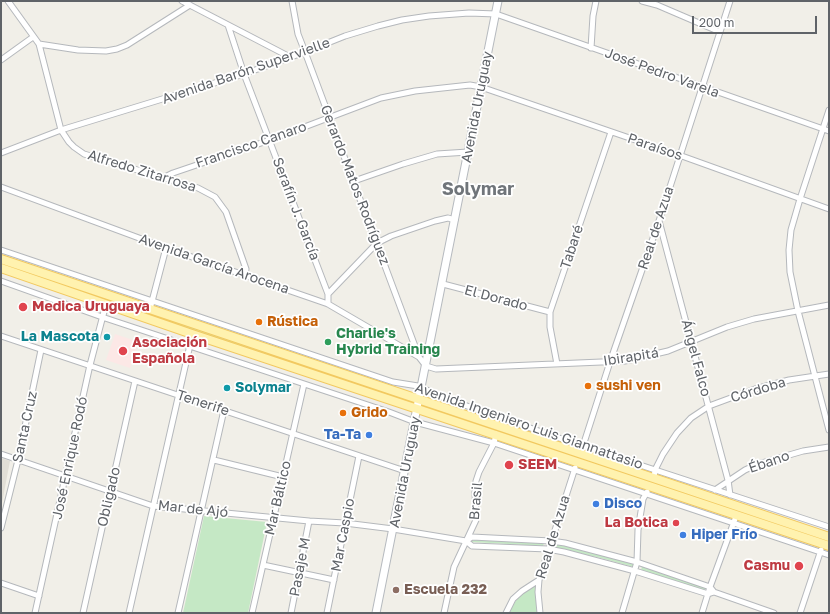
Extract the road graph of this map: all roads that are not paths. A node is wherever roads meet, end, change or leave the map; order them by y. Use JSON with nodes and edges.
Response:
{"nodes":[{"id":1,"x":8,"y":1,"type":"edge"},
{"id":2,"x":182,"y":1,"type":"edge"},
{"id":3,"x":292,"y":1,"type":"edge"},
{"id":4,"x":498,"y":1,"type":"edge"},
{"id":5,"x":596,"y":1,"type":"edge"},
{"id":6,"x":642,"y":1,"type":"edge"},
{"id":7,"x":730,"y":1,"type":"edge"},
{"id":8,"x":190,"y":5,"type":"junction"},
{"id":9,"x":496,"y":14,"type":"junction"},
{"id":10,"x":228,"y":25,"type":"junction"},
{"id":11,"x":720,"y":32,"type":"junction"},
{"id":12,"x":33,"y":37,"type":"junction"},
{"id":13,"x":38,"y":44,"type":"junction"},
{"id":14,"x":591,"y":48,"type":"junction"},
{"id":15,"x":305,"y":52,"type":"junction"},
{"id":16,"x":290,"y":57,"type":"junction"},
{"id":17,"x":1,"y":60,"type":"edge"},
{"id":18,"x":244,"y":74,"type":"junction"},
{"id":19,"x":480,"y":87,"type":"junction"},
{"id":20,"x":701,"y":87,"type":"junction"},
{"id":21,"x":829,"y":110,"type":"edge"},
{"id":22,"x":330,"y":117,"type":"junction"},
{"id":23,"x":823,"y":129,"type":"junction"},
{"id":24,"x":61,"y":130,"type":"junction"},
{"id":25,"x":829,"y":131,"type":"edge"},
{"id":26,"x":611,"y":132,"type":"junction"},
{"id":27,"x":270,"y":140,"type":"junction"},
{"id":28,"x":468,"y":152,"type":"junction"},
{"id":29,"x":1,"y":153,"type":"edge"},
{"id":30,"x":679,"y":155,"type":"junction"},
{"id":31,"x":163,"y":178,"type":"junction"},
{"id":32,"x":354,"y":181,"type":"junction"},
{"id":33,"x":1,"y":187,"type":"edge"},
{"id":34,"x":800,"y":199,"type":"junction"},
{"id":35,"x":829,"y":209,"type":"edge"},
{"id":36,"x":455,"y":220,"type":"junction"},
{"id":37,"x":659,"y":221,"type":"junction"},
{"id":38,"x":377,"y":243,"type":"junction"},
{"id":39,"x":166,"y":248,"type":"junction"},
{"id":40,"x":1,"y":250,"type":"edge"},
{"id":41,"x":1,"y":259,"type":"edge"},
{"id":42,"x":1,"y":268,"type":"edge"},
{"id":43,"x":245,"y":275,"type":"junction"},
{"id":44,"x":1,"y":281,"type":"edge"},
{"id":45,"x":443,"y":284,"type":"junction"},
{"id":46,"x":328,"y":294,"type":"junction"},
{"id":47,"x":152,"y":301,"type":"junction"},
{"id":48,"x":106,"y":304,"type":"junction"},
{"id":49,"x":328,"y":304,"type":"junction"},
{"id":50,"x":829,"y":305,"type":"edge"},
{"id":51,"x":150,"y":309,"type":"junction"},
{"id":52,"x":798,"y":311,"type":"junction"},
{"id":53,"x":550,"y":312,"type":"junction"},
{"id":54,"x":102,"y":316,"type":"junction"},
{"id":55,"x":1,"y":336,"type":"edge"},
{"id":56,"x":691,"y":341,"type":"junction"},
{"id":57,"x":190,"y":345,"type":"junction"},
{"id":58,"x":41,"y":350,"type":"junction"},
{"id":59,"x":419,"y":357,"type":"junction"},
{"id":60,"x":610,"y":362,"type":"junction"},
{"id":61,"x":557,"y":364,"type":"junction"},
{"id":62,"x":90,"y":365,"type":"junction"},
{"id":63,"x":426,"y":366,"type":"junction"},
{"id":64,"x":829,"y":374,"type":"edge"},
{"id":65,"x":815,"y":376,"type":"junction"},
{"id":66,"x":135,"y":381,"type":"junction"},
{"id":67,"x":304,"y":384,"type":"junction"},
{"id":68,"x":421,"y":388,"type":"junction"},
{"id":69,"x":179,"y":395,"type":"junction"},
{"id":70,"x":394,"y":400,"type":"junction"},
{"id":71,"x":419,"y":400,"type":"junction"},
{"id":72,"x":709,"y":406,"type":"junction"},
{"id":73,"x":417,"y":408,"type":"junction"},
{"id":74,"x":224,"y":410,"type":"junction"},
{"id":75,"x":389,"y":412,"type":"junction"},
{"id":76,"x":415,"y":422,"type":"junction"},
{"id":77,"x":829,"y":430,"type":"edge"},
{"id":78,"x":294,"y":434,"type":"junction"},
{"id":79,"x":495,"y":439,"type":"junction"},
{"id":80,"x":829,"y":447,"type":"edge"},
{"id":81,"x":581,"y":450,"type":"junction"},
{"id":82,"x":1,"y":454,"type":"edge"},
{"id":83,"x":359,"y":456,"type":"junction"},
{"id":84,"x":18,"y":460,"type":"junction"},
{"id":85,"x":214,"y":460,"type":"junction"},
{"id":86,"x":575,"y":466,"type":"junction"},
{"id":87,"x":404,"y":471,"type":"junction"},
{"id":88,"x":654,"y":474,"type":"junction"},
{"id":89,"x":66,"y":476,"type":"junction"},
{"id":90,"x":283,"y":477,"type":"junction"},
{"id":91,"x":728,"y":480,"type":"junction"},
{"id":92,"x":648,"y":490,"type":"junction"},
{"id":93,"x":715,"y":490,"type":"junction"},
{"id":94,"x":110,"y":491,"type":"junction"},
{"id":95,"x":730,"y":495,"type":"junction"},
{"id":96,"x":153,"y":506,"type":"junction"},
{"id":97,"x":202,"y":510,"type":"junction"},
{"id":98,"x":274,"y":518,"type":"junction"},
{"id":99,"x":735,"y":519,"type":"junction"},
{"id":100,"x":309,"y":522,"type":"junction"},
{"id":101,"x":345,"y":523,"type":"junction"},
{"id":102,"x":1,"y":528,"type":"edge"},
{"id":103,"x":829,"y":528,"type":"edge"},
{"id":104,"x":394,"y":529,"type":"junction"},
{"id":105,"x":829,"y":537,"type":"edge"},
{"id":106,"x":466,"y":541,"type":"junction"},
{"id":107,"x":551,"y":541,"type":"junction"},
{"id":108,"x":826,"y":545,"type":"edge"},
{"id":109,"x":548,"y":549,"type":"junction"},
{"id":110,"x":820,"y":552,"type":"junction"},
{"id":111,"x":829,"y":555,"type":"edge"},
{"id":112,"x":637,"y":562,"type":"junction"},
{"id":113,"x":263,"y":565,"type":"junction"},
{"id":114,"x":635,"y":571,"type":"junction"},
{"id":115,"x":299,"y":573,"type":"junction"},
{"id":116,"x":334,"y":580,"type":"junction"},
{"id":117,"x":539,"y":580,"type":"junction"},
{"id":118,"x":1,"y":583,"type":"edge"},
{"id":119,"x":710,"y":587,"type":"junction"},
{"id":120,"x":714,"y":592,"type":"junction"},
{"id":121,"x":708,"y":594,"type":"junction"},
{"id":122,"x":39,"y":596,"type":"junction"},
{"id":123,"x":254,"y":612,"type":"edge"},
{"id":124,"x":35,"y":613,"type":"edge"},
{"id":125,"x":83,"y":613,"type":"edge"},
{"id":126,"x":129,"y":613,"type":"edge"},
{"id":127,"x":178,"y":613,"type":"edge"},
{"id":128,"x":291,"y":613,"type":"edge"},
{"id":129,"x":327,"y":613,"type":"edge"},
{"id":130,"x":376,"y":613,"type":"edge"},
{"id":131,"x":444,"y":613,"type":"edge"},
{"id":132,"x":506,"y":613,"type":"edge"},
{"id":133,"x":540,"y":613,"type":"edge"},
{"id":134,"x":622,"y":613,"type":"edge"},
{"id":135,"x":702,"y":613,"type":"edge"},
{"id":136,"x":774,"y":613,"type":"edge"},
{"id":137,"x":800,"y":613,"type":"edge"}],
"edges":[{"from":1,"to":12,"type":"street","name":"Alfredo Zitarrosa"},
{"from":2,"to":8,"type":"street"},
{"from":3,"to":15,"type":"street","name":"Gerardo Matos Rodríguez"},
{"from":4,"to":9,"type":"street","name":"Avenida Uruguay"},
{"from":5,"to":14,"type":"street"},
{"from":6,"to":11,"type":"street"},
{"from":7,"to":11,"type":"street","name":"Real de Azua"},
{"from":8,"to":10,"type":"street"},
{"from":8,"to":13,"type":"street"},
{"from":9,"to":14,"type":"street","name":"José Pedro Varela"},
{"from":9,"to":15,"type":"street","name":"Avenida Barón Supervielle"},
{"from":9,"to":19,"type":"street","name":"Avenida Uruguay"},
{"from":10,"to":16,"type":"street"},
{"from":10,"to":18,"type":"street","name":"Serafín J. García"},
{"from":11,"to":20,"type":"street","name":"Real de Azua"},
{"from":12,"to":13,"type":"street","name":"Alfredo Zitarrosa"},
{"from":12,"to":17,"type":"street"},
{"from":13,"to":24,"type":"street","name":"Alfredo Zitarrosa"},
{"from":14,"to":20,"type":"street","name":"José Pedro Varela"},
{"from":15,"to":16,"type":"street","name":"Avenida Barón Supervielle"},
{"from":15,"to":22,"type":"street","name":"Gerardo Matos Rodríguez"},
{"from":16,"to":18,"type":"street","name":"Avenida Barón Supervielle"},
{"from":18,"to":24,"type":"street","name":"Avenida Barón Supervielle"},
{"from":18,"to":27,"type":"street","name":"Serafín J. García"},
{"from":19,"to":22,"type":"street","name":"Francisco Canaro"},
{"from":19,"to":26,"type":"street","name":"Paraísos"},
{"from":19,"to":28,"type":"street","name":"Avenida Uruguay"},
{"from":20,"to":23,"type":"street","name":"José Pedro Varela"},
{"from":20,"to":30,"type":"street","name":"Real de Azua"},
{"from":21,"to":23,"type":"street"},
{"from":22,"to":27,"type":"street","name":"Francisco Canaro"},
{"from":22,"to":32,"type":"street","name":"Gerardo Matos Rodríguez"},
{"from":23,"to":25,"type":"street","name":"José Pedro Varela"},
{"from":23,"to":34,"type":"street"},
{"from":24,"to":29,"type":"street","name":"Avenida Barón Supervielle"},
{"from":24,"to":31,"type":"street","name":"Alfredo Zitarrosa"},
{"from":26,"to":30,"type":"street","name":"Paraísos"},
{"from":26,"to":53,"type":"street","name":"Tabaré"},
{"from":27,"to":31,"type":"street","name":"Francisco Canaro"},
{"from":27,"to":46,"type":"street","name":"Serafín J. García"},
{"from":28,"to":32,"type":"street"},
{"from":28,"to":36,"type":"street","name":"Avenida Uruguay"},
{"from":30,"to":34,"type":"street","name":"Paraísos"},
{"from":30,"to":37,"type":"street","name":"Real de Azua"},
{"from":31,"to":43,"type":"street","name":"Alfredo Zitarrosa"},
{"from":32,"to":38,"type":"street","name":"Gerardo Matos Rodríguez"},
{"from":33,"to":39,"type":"street","name":"Avenida García Arocena"},
{"from":34,"to":35,"type":"street","name":"Paraísos"},
{"from":34,"to":52,"type":"street"},
{"from":36,"to":38,"type":"street"},
{"from":36,"to":45,"type":"street","name":"Avenida Uruguay"},
{"from":37,"to":56,"type":"street","name":"Ángel Falco"},
{"from":37,"to":60,"type":"street","name":"Real de Azua"},
{"from":38,"to":46,"type":"street"},
{"from":38,"to":59,"type":"street","name":"Gerardo Matos Rodríguez"},
{"from":39,"to":43,"type":"street","name":"Avenida García Arocena"},
{"from":39,"to":47,"type":"street"},
{"from":40,"to":47,"type":"street","name":"Avenida Ingeniero Luis Giannattasio"},
{"from":41,"to":51,"type":"main road","name":"Avenida Ingeniero Luis Giannattasio"},
{"from":42,"to":48,"type":"main road","name":"Avenida Ingeniero Luis Giannattasio"},
{"from":43,"to":49,"type":"street","name":"Avenida García Arocena"},
{"from":44,"to":54,"type":"street","name":"Avenida Ingeniero Luis Giannattasio"},
{"from":45,"to":53,"type":"street","name":"El Dorado"},
{"from":45,"to":63,"type":"street","name":"Avenida Uruguay"},
{"from":46,"to":49,"type":"street","name":"Serafín J. García"},
{"from":47,"to":51,"type":"street"},
{"from":47,"to":68,"type":"street","name":"Avenida Ingeniero Luis Giannattasio"},
{"from":48,"to":54,"type":"street","name":"José Enrique Rodó"},
{"from":48,"to":70,"type":"main road","name":"Avenida Ingeniero Luis Giannattasio"},
{"from":49,"to":59,"type":"street","name":"Avenida García Arocena"},
{"from":50,"to":52,"type":"street","name":"Ibirapitá"},
{"from":51,"to":71,"type":"main road","name":"Avenida Ingeniero Luis Giannattasio"},
{"from":52,"to":56,"type":"street","name":"Ibirapitá"},
{"from":52,"to":65,"type":"street"},
{"from":53,"to":61,"type":"street","name":"Tabaré"},
{"from":54,"to":57,"type":"street","name":"Avenida Ingeniero Luis Giannattasio"},
{"from":54,"to":62,"type":"street","name":"José Enrique Rodó"},
{"from":55,"to":58,"type":"street","name":"Tenerife"},
{"from":56,"to":60,"type":"street","name":"Ibirapitá"},
{"from":56,"to":72,"type":"street","name":"Ángel Falco"},
{"from":57,"to":67,"type":"street","name":"Avenida Ingeniero Luis Giannattasio"},
{"from":57,"to":69,"type":"street"},
{"from":58,"to":62,"type":"street","name":"Tenerife"},
{"from":58,"to":84,"type":"street","name":"Santa Cruz"},
{"from":59,"to":63,"type":"street","name":"Gerardo Matos Rodríguez"},
{"from":60,"to":61,"type":"street","name":"Ibirapitá"},
{"from":60,"to":81,"type":"street","name":"Real de Azua"},
{"from":61,"to":63,"type":"street","name":"Ibirapitá"},
{"from":62,"to":66,"type":"street","name":"Tenerife"},
{"from":62,"to":89,"type":"street","name":"José Enrique Rodó"},
{"from":63,"to":68,"type":"street","name":"Avenida Uruguay"},
{"from":64,"to":65,"type":"street","name":"Córdoba"},
{"from":65,"to":72,"type":"street","name":"Córdoba"},
{"from":65,"to":77,"type":"street"},
{"from":66,"to":69,"type":"street","name":"Tenerife"},
{"from":66,"to":94,"type":"street","name":"Obligado"},
{"from":67,"to":75,"type":"street","name":"Avenida Ingeniero Luis Giannattasio"},
{"from":67,"to":78,"type":"street","name":"Mar Báltico"},
{"from":68,"to":71,"type":"street","name":"Avenida Uruguay"},
{"from":68,"to":81,"type":"street","name":"Avenida Ingeniero Luis Giannattasio"},
{"from":69,"to":74,"type":"street","name":"Tenerife"},
{"from":69,"to":96,"type":"street"},
{"from":70,"to":73,"type":"main road","name":"Avenida Ingeniero Luis Giannattasio"},
{"from":70,"to":75,"type":"street"},
{"from":71,"to":73,"type":"street","name":"Avenida Uruguay"},
{"from":71,"to":81,"type":"main road","name":"Avenida Ingeniero Luis Giannattasio"},
{"from":72,"to":88,"type":"street","name":"Córdoba"},
{"from":72,"to":91,"type":"street","name":"Ángel Falco"},
{"from":73,"to":76,"type":"street","name":"Avenida Uruguay"},
{"from":73,"to":79,"type":"main road","name":"Avenida Ingeniero Luis Giannattasio"},
{"from":74,"to":78,"type":"street","name":"Tenerife"},
{"from":74,"to":85,"type":"street"},
{"from":75,"to":76,"type":"street","name":"Avenida Ingeniero Luis Giannattasio"},
{"from":76,"to":79,"type":"street","name":"Avenida Ingeniero Luis Giannattasio"},
{"from":76,"to":87,"type":"street","name":"Avenida Uruguay"},
{"from":78,"to":83,"type":"street","name":"Tenerife"},
{"from":78,"to":90,"type":"street","name":"Mar Báltico"},
{"from":79,"to":86,"type":"main road","name":"Avenida Ingeniero Luis Giannattasio"},
{"from":79,"to":106,"type":"street","name":"Brasil"},
{"from":80,"to":91,"type":"street","name":"Ébano"},
{"from":81,"to":88,"type":"main road","name":"Avenida Ingeniero Luis Giannattasio"},
{"from":82,"to":84,"type":"street","name":"Mar de Ajó"},
{"from":83,"to":87,"type":"street","name":"Tenerife"},
{"from":83,"to":101,"type":"street","name":"Mar Caspio"},
{"from":84,"to":89,"type":"street","name":"Mar de Ajó"},
{"from":84,"to":102,"type":"street","name":"Santa Cruz"},
{"from":85,"to":90,"type":"street"},
{"from":85,"to":97,"type":"street"},
{"from":86,"to":92,"type":"main road","name":"Avenida Ingeniero Luis Giannattasio"},
{"from":86,"to":107,"type":"street","name":"Real de Azua"},
{"from":87,"to":104,"type":"street","name":"Avenida Uruguay"},
{"from":88,"to":93,"type":"street","name":"Avenida Ingeniero Luis Giannattasio"},
{"from":88,"to":105,"type":"main road","name":"Avenida Ingeniero Luis Giannattasio"},
{"from":89,"to":94,"type":"street","name":"Mar de Ajó"},
{"from":89,"to":122,"type":"street","name":"José Enrique Rodó"},
{"from":90,"to":98,"type":"street","name":"Mar Báltico"},
{"from":91,"to":93,"type":"street","name":"Ébano"},
{"from":91,"to":95,"type":"street","name":"Ángel Falco"},
{"from":92,"to":99,"type":"main road","name":"Avenida Ingeniero Luis Giannattasio"},
{"from":92,"to":112,"type":"street"},
{"from":93,"to":95,"type":"street","name":"Avenida Ingeniero Luis Giannattasio"},
{"from":94,"to":96,"type":"street","name":"Mar de Ajó"},
{"from":94,"to":125,"type":"street","name":"Obligado"},
{"from":95,"to":103,"type":"street","name":"Avenida Ingeniero Luis Giannattasio"},
{"from":96,"to":97,"type":"street","name":"Mar de Ajó"},
{"from":96,"to":126,"type":"street"},
{"from":97,"to":98,"type":"street","name":"Mar de Ajó"},
{"from":97,"to":127,"type":"street"},
{"from":98,"to":100,"type":"street","name":"Mar de Ajó"},
{"from":98,"to":113,"type":"street","name":"Mar Báltico"},
{"from":99,"to":108,"type":"main road","name":"Avenida Ingeniero Luis Giannattasio"},
{"from":99,"to":110,"type":"street","name":"Avenida Ingeniero Luis Giannattasio"},
{"from":99,"to":119,"type":"street"},
{"from":100,"to":101,"type":"street","name":"Mar de Ajó"},
{"from":100,"to":115,"type":"street","name":"Pasaje M"},
{"from":101,"to":104,"type":"street","name":"Mar de Ajó"},
{"from":101,"to":116,"type":"street","name":"Mar Caspio"},
{"from":104,"to":106,"type":"street","name":"Mar de Ajó"},
{"from":104,"to":130,"type":"street","name":"Avenida Uruguay"},
{"from":106,"to":107,"type":"street"},
{"from":106,"to":109,"type":"street"},
{"from":106,"to":131,"type":"street","name":"Brasil"},
{"from":107,"to":109,"type":"street","name":"Real de Azua"},
{"from":107,"to":112,"type":"street"},
{"from":108,"to":110,"type":"street"},
{"from":109,"to":114,"type":"street"},
{"from":109,"to":117,"type":"street","name":"Real de Azua"},
{"from":110,"to":111,"type":"street","name":"Avenida Ingeniero Luis Giannattasio"},
{"from":110,"to":137,"type":"street"},
{"from":112,"to":114,"type":"street"},
{"from":112,"to":119,"type":"street"},
{"from":113,"to":115,"type":"street"},
{"from":113,"to":123,"type":"street","name":"Mar Báltico"},
{"from":114,"to":121,"type":"street"},
{"from":114,"to":134,"type":"street"},
{"from":115,"to":116,"type":"street"},
{"from":115,"to":128,"type":"street","name":"Pasaje M"},
{"from":116,"to":129,"type":"street","name":"Mar Caspio"},
{"from":117,"to":132,"type":"street"},
{"from":117,"to":133,"type":"street","name":"Real de Azua"},
{"from":118,"to":122,"type":"street"},
{"from":119,"to":120,"type":"street"},
{"from":119,"to":121,"type":"street"},
{"from":120,"to":121,"type":"street"},
{"from":120,"to":136,"type":"street"},
{"from":121,"to":135,"type":"street"},
{"from":122,"to":124,"type":"street","name":"José Enrique Rodó"}]}
